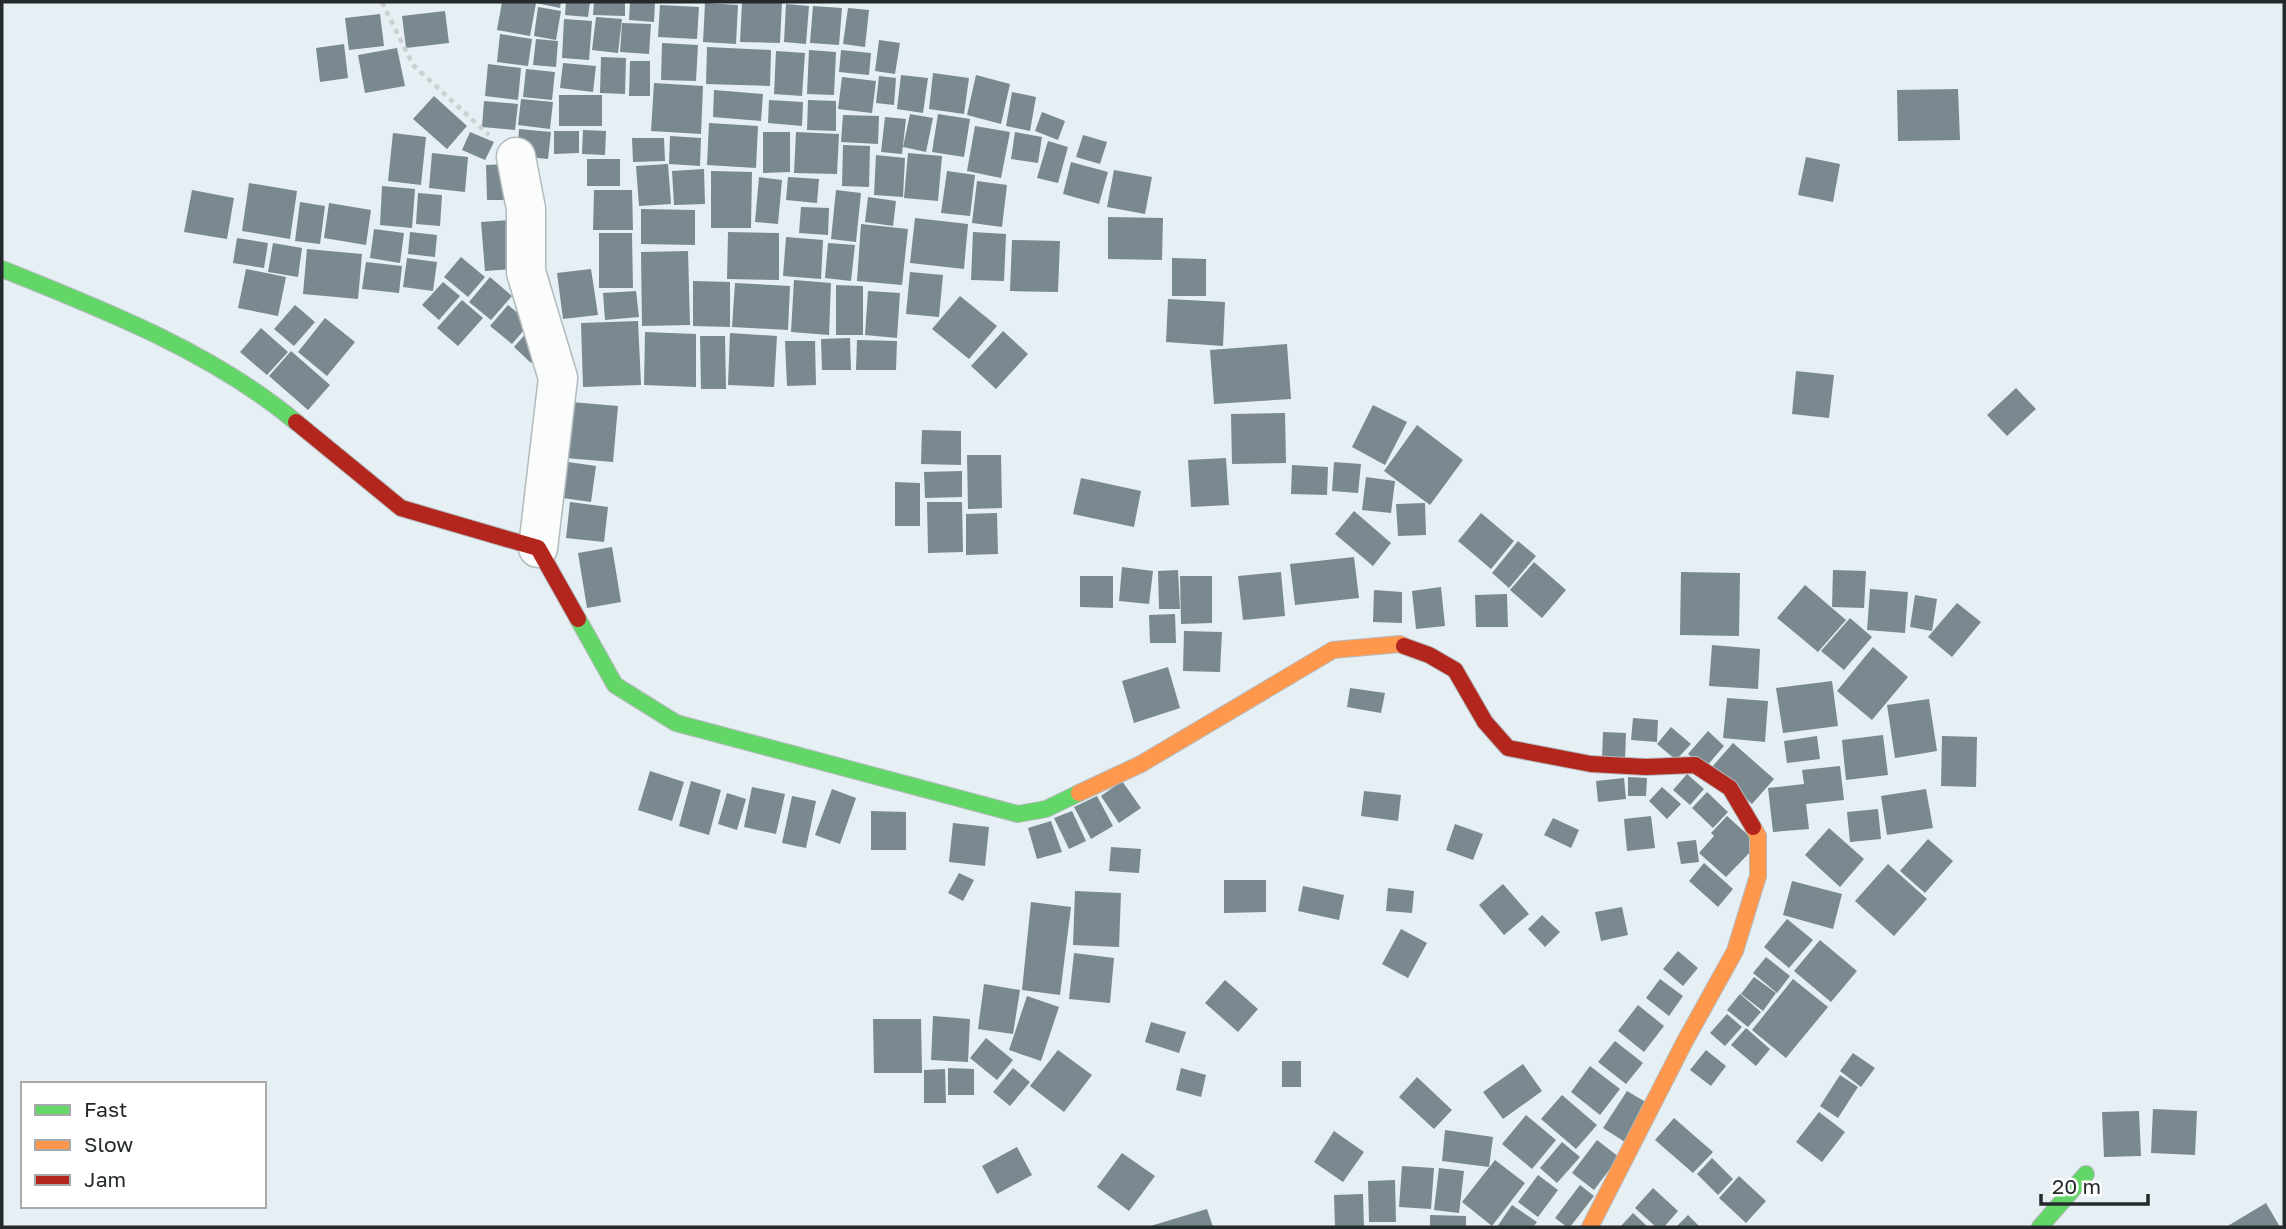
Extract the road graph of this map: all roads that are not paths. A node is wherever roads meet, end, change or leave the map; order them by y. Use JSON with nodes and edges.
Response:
{"nodes":[{"id":1,"x":516,"y":157,"type":"road end"},
{"id":2,"x":2,"y":269,"type":"edge"},
{"id":3,"x":538,"y":548,"type":"junction"},
{"id":4,"x":2086,"y":1174,"type":"dead end"},
{"id":5,"x":1590,"y":1227,"type":"edge"},
{"id":6,"x":2040,"y":1227,"type":"edge"}],
"edges":[{"from":1,"to":3,"type":"street"},
{"from":2,"to":3,"type":"street"},
{"from":3,"to":5,"type":"street"},
{"from":4,"to":6,"type":"street"}]}
